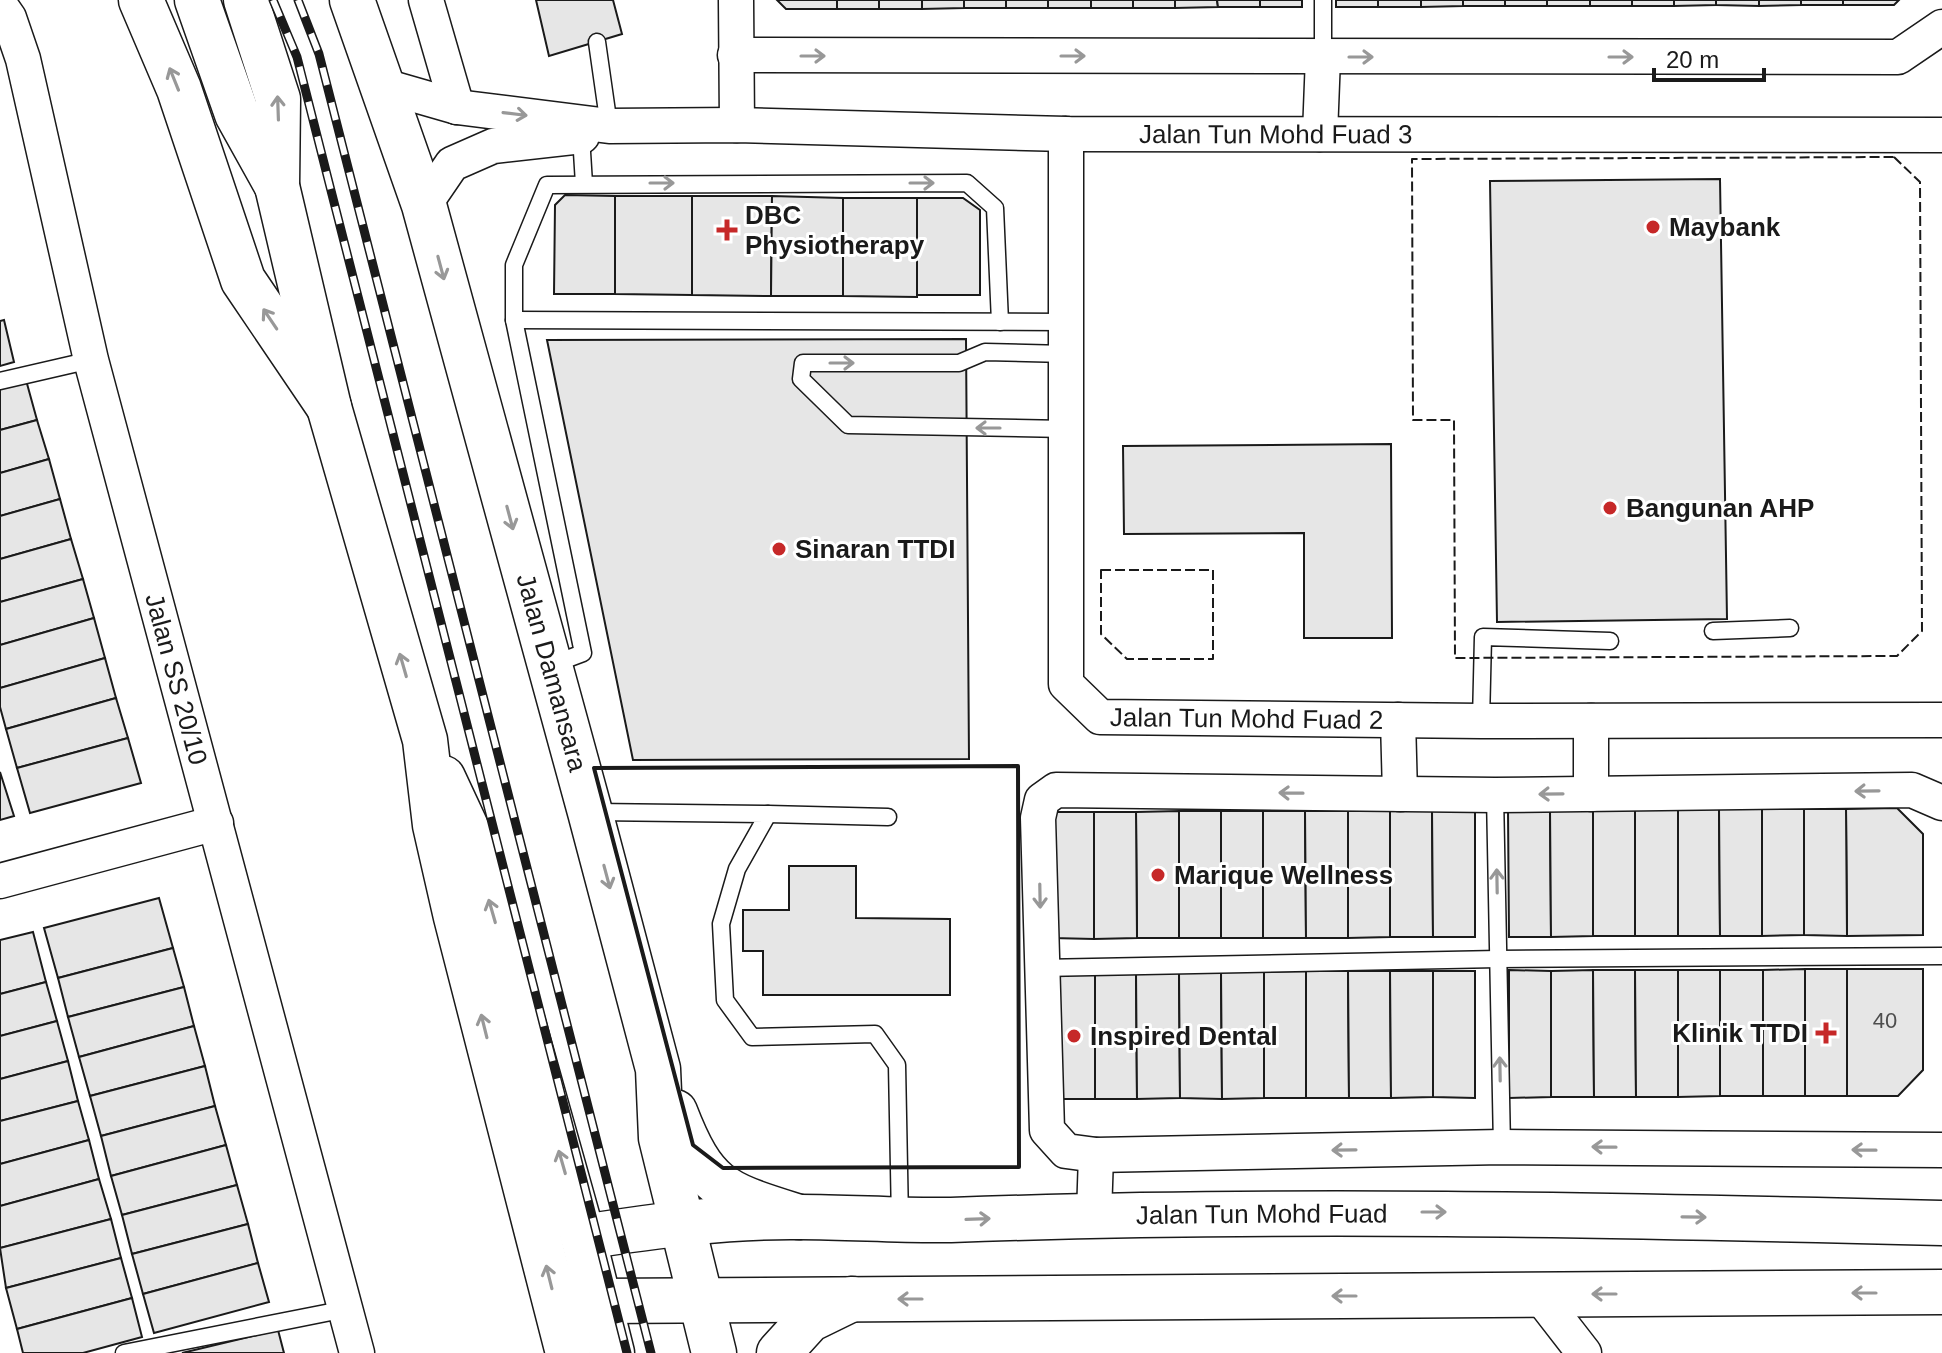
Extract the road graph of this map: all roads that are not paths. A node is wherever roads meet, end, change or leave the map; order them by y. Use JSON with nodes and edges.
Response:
{"nodes":[{"id":1,"x":141,"y":0,"type":"edge"},
{"id":2,"x":197,"y":0,"type":"edge"},
{"id":3,"x":246,"y":0,"type":"edge"},
{"id":4,"x":352,"y":0,"type":"edge"},
{"id":5,"x":426,"y":0,"type":"edge"},
{"id":6,"x":736,"y":0,"type":"edge"},
{"id":7,"x":1323,"y":0,"type":"edge"},
{"id":8,"x":0,"y":5,"type":"edge"},
{"id":9,"x":1942,"y":27,"type":"edge"},
{"id":10,"x":597,"y":42,"type":"dead end"},
{"id":11,"x":735,"y":55,"type":"junction"},
{"id":12,"x":1323,"y":57,"type":"junction"},
{"id":13,"x":384,"y":86,"type":"junction"},
{"id":14,"x":457,"y":107,"type":"junction"},
{"id":15,"x":737,"y":125,"type":"junction"},
{"id":16,"x":595,"y":131,"type":"junction"},
{"id":17,"x":1066,"y":134,"type":"junction"},
{"id":18,"x":1320,"y":134,"type":"junction"},
{"id":19,"x":1942,"y":135,"type":"edge"},
{"id":20,"x":584,"y":184,"type":"junction"},
{"id":21,"x":277,"y":186,"type":"junction"},
{"id":22,"x":424,"y":205,"type":"junction"},
{"id":23,"x":514,"y":320,"type":"junction"},
{"id":24,"x":1000,"y":322,"type":"junction"},
{"id":25,"x":1066,"y":338,"type":"junction"},
{"id":26,"x":91,"y":360,"type":"junction"},
{"id":27,"x":0,"y":381,"type":"edge"},
{"id":28,"x":329,"y":407,"type":"junction"},
{"id":29,"x":1066,"y":429,"type":"junction"},
{"id":30,"x":1790,"y":628,"type":"dead end"},
{"id":31,"x":1713,"y":631,"type":"dead end"},
{"id":32,"x":1610,"y":641,"type":"dead end"},
{"id":33,"x":549,"y":665,"type":"junction"},
{"id":34,"x":1398,"y":720,"type":"junction"},
{"id":35,"x":1942,"y":720,"type":"edge"},
{"id":36,"x":1481,"y":721,"type":"junction"},
{"id":37,"x":1591,"y":721,"type":"junction"},
{"id":38,"x":425,"y":740,"type":"junction"},
{"id":39,"x":1400,"y":794,"type":"junction"},
{"id":40,"x":1591,"y":794,"type":"junction"},
{"id":41,"x":1495,"y":795,"type":"junction"},
{"id":42,"x":1942,"y":803,"type":"edge"},
{"id":43,"x":590,"y":812,"type":"junction"},
{"id":44,"x":768,"y":814,"type":"junction"},
{"id":45,"x":888,"y":817,"type":"dead end"},
{"id":46,"x":216,"y":823,"type":"junction"},
{"id":47,"x":0,"y":881,"type":"edge"},
{"id":48,"x":1942,"y":956,"type":"edge"},
{"id":49,"x":1498,"y":959,"type":"junction"},
{"id":50,"x":1041,"y":968,"type":"junction"},
{"id":51,"x":658,"y":1069,"type":"junction"},
{"id":52,"x":1502,"y":1147,"type":"junction"},
{"id":53,"x":1942,"y":1150,"type":"edge"},
{"id":54,"x":1096,"y":1155,"type":"junction"},
{"id":55,"x":1094,"y":1215,"type":"junction"},
{"id":56,"x":799,"y":1217,"type":"junction"},
{"id":57,"x":683,"y":1221,"type":"junction"},
{"id":58,"x":900,"y":1221,"type":"junction"},
{"id":59,"x":1942,"y":1223,"type":"edge"},
{"id":60,"x":583,"y":1237,"type":"junction"},
{"id":61,"x":1942,"y":1292,"type":"edge"},
{"id":62,"x":1539,"y":1295,"type":"junction"},
{"id":63,"x":700,"y":1298,"type":"junction"},
{"id":64,"x":852,"y":1299,"type":"junction"},
{"id":65,"x":599,"y":1301,"type":"junction"},
{"id":66,"x":346,"y":1309,"type":"junction"},
{"id":67,"x":124,"y":1353,"type":"edge"},
{"id":68,"x":357,"y":1353,"type":"edge"},
{"id":69,"x":568,"y":1353,"type":"edge"},
{"id":70,"x":612,"y":1353,"type":"edge"},
{"id":71,"x":714,"y":1353,"type":"edge"},
{"id":72,"x":779,"y":1353,"type":"edge"},
{"id":73,"x":1584,"y":1353,"type":"edge"}],
"edges":[{"from":28,"to":1,"type":"main road","one_way":true},
{"from":2,"to":21,"type":"main road"},
{"from":21,"to":3,"type":"main road","one_way":true},
{"from":4,"to":13,"type":"main road","name":"Jalan Damansara"},
{"from":5,"to":14,"type":"street"},
{"from":6,"to":11,"type":"street"},
{"from":7,"to":12,"type":"lane"},
{"from":8,"to":26,"type":"street","name":"Jalan SS 20/10"},
{"from":12,"to":9,"type":"street","one_way":true},
{"from":10,"to":16,"type":"lane"},
{"from":11,"to":12,"type":"street","one_way":true},
{"from":11,"to":15,"type":"street"},
{"from":12,"to":18,"type":"street"},
{"from":13,"to":14,"type":"street","name":"Jalan Tun Mohd Fuad 3"},
{"from":13,"to":22,"type":"main road","name":"Jalan Damansara"},
{"from":14,"to":16,"type":"street","name":"Jalan Tun Mohd Fuad 3","one_way":true},
{"from":15,"to":16,"type":"street","name":"Jalan Tun Mohd Fuad 3"},
{"from":15,"to":17,"type":"street","name":"Jalan Tun Mohd Fuad 3"},
{"from":16,"to":20,"type":"lane"},
{"from":16,"to":22,"type":"street","name":"Jalan Tun Mohd Fuad 3"},
{"from":17,"to":18,"type":"street","name":"Jalan Tun Mohd Fuad 3"},
{"from":17,"to":25,"type":"street","name":"Jalan Tun Mohd Fuad 2"},
{"from":18,"to":19,"type":"street","name":"Jalan Tun Mohd Fuad 3"},
{"from":20,"to":23,"type":"lane"},
{"from":20,"to":24,"type":"lane","one_way":true},
{"from":21,"to":28,"type":"main road"},
{"from":22,"to":33,"type":"main road","name":"Jalan Damansara","one_way":true},
{"from":23,"to":24,"type":"lane"},
{"from":23,"to":33,"type":"lane"},
{"from":24,"to":25,"type":"lane"},
{"from":25,"to":29,"type":"street","name":"Jalan Tun Mohd Fuad 2"},
{"from":29,"to":25,"type":"lane","one_way":true},
{"from":26,"to":27,"type":"lane"},
{"from":26,"to":46,"type":"street","name":"Jalan SS 20/10"},
{"from":38,"to":28,"type":"main road","one_way":true},
{"from":29,"to":34,"type":"street","name":"Jalan Tun Mohd Fuad 2"},
{"from":30,"to":31,"type":"lane"},
{"from":32,"to":36,"type":"lane"},
{"from":33,"to":43,"type":"main road","name":"Jalan Damansara"},
{"from":34,"to":36,"type":"street","name":"Jalan Tun Mohd Fuad 2"},
{"from":34,"to":39,"type":"street"},
{"from":35,"to":37,"type":"street","name":"Jalan Tun Mohd Fuad 2"},
{"from":36,"to":37,"type":"street","name":"Jalan Tun Mohd Fuad 2"},
{"from":37,"to":40,"type":"street"},
{"from":60,"to":38,"type":"main road","one_way":true},
{"from":69,"to":38,"type":"main road","one_way":true},
{"from":39,"to":41,"type":"street"},
{"from":39,"to":50,"type":"street","one_way":true},
{"from":40,"to":41,"type":"street","one_way":true},
{"from":42,"to":40,"type":"street","one_way":true},
{"from":49,"to":41,"type":"lane","one_way":true},
{"from":43,"to":44,"type":"lane"},
{"from":43,"to":51,"type":"main road","name":"Jalan Damansara","one_way":true},
{"from":44,"to":45,"type":"lane"},
{"from":44,"to":58,"type":"lane"},
{"from":46,"to":47,"type":"street"},
{"from":46,"to":66,"type":"street","name":"Jalan SS 20/10"},
{"from":48,"to":49,"type":"lane"},
{"from":49,"to":50,"type":"lane"},
{"from":52,"to":49,"type":"lane","one_way":true},
{"from":50,"to":54,"type":"street"},
{"from":51,"to":56,"type":"main road"},
{"from":51,"to":57,"type":"main road","name":"Jalan Damansara"},
{"from":53,"to":52,"type":"street","one_way":true},
{"from":52,"to":54,"type":"street","one_way":true},
{"from":54,"to":55,"type":"street"},
{"from":58,"to":55,"type":"main road","name":"Jalan Tun Mohd Fuad","one_way":true},
{"from":55,"to":59,"type":"main road","name":"Jalan Tun Mohd Fuad","one_way":true},
{"from":56,"to":57,"type":"main road","name":"Jalan Tun Mohd Fuad"},
{"from":56,"to":58,"type":"main road","name":"Jalan Tun Mohd Fuad"},
{"from":57,"to":60,"type":"main road","name":"Jalan Tun Mohd Fuad"},
{"from":57,"to":63,"type":"main road","name":"Jalan Damansara"},
{"from":60,"to":65,"type":"main road"},
{"from":61,"to":62,"type":"main road","one_way":true},
{"from":62,"to":64,"type":"main road","one_way":true},
{"from":62,"to":73,"type":"street"},
{"from":63,"to":64,"type":"main road"},
{"from":63,"to":65,"type":"main road"},
{"from":63,"to":71,"type":"main road","name":"Jalan Damansara"},
{"from":64,"to":72,"type":"main road"},
{"from":65,"to":70,"type":"main road"},
{"from":66,"to":67,"type":"lane"},
{"from":66,"to":68,"type":"street","name":"Jalan SS 20/10"}]}
